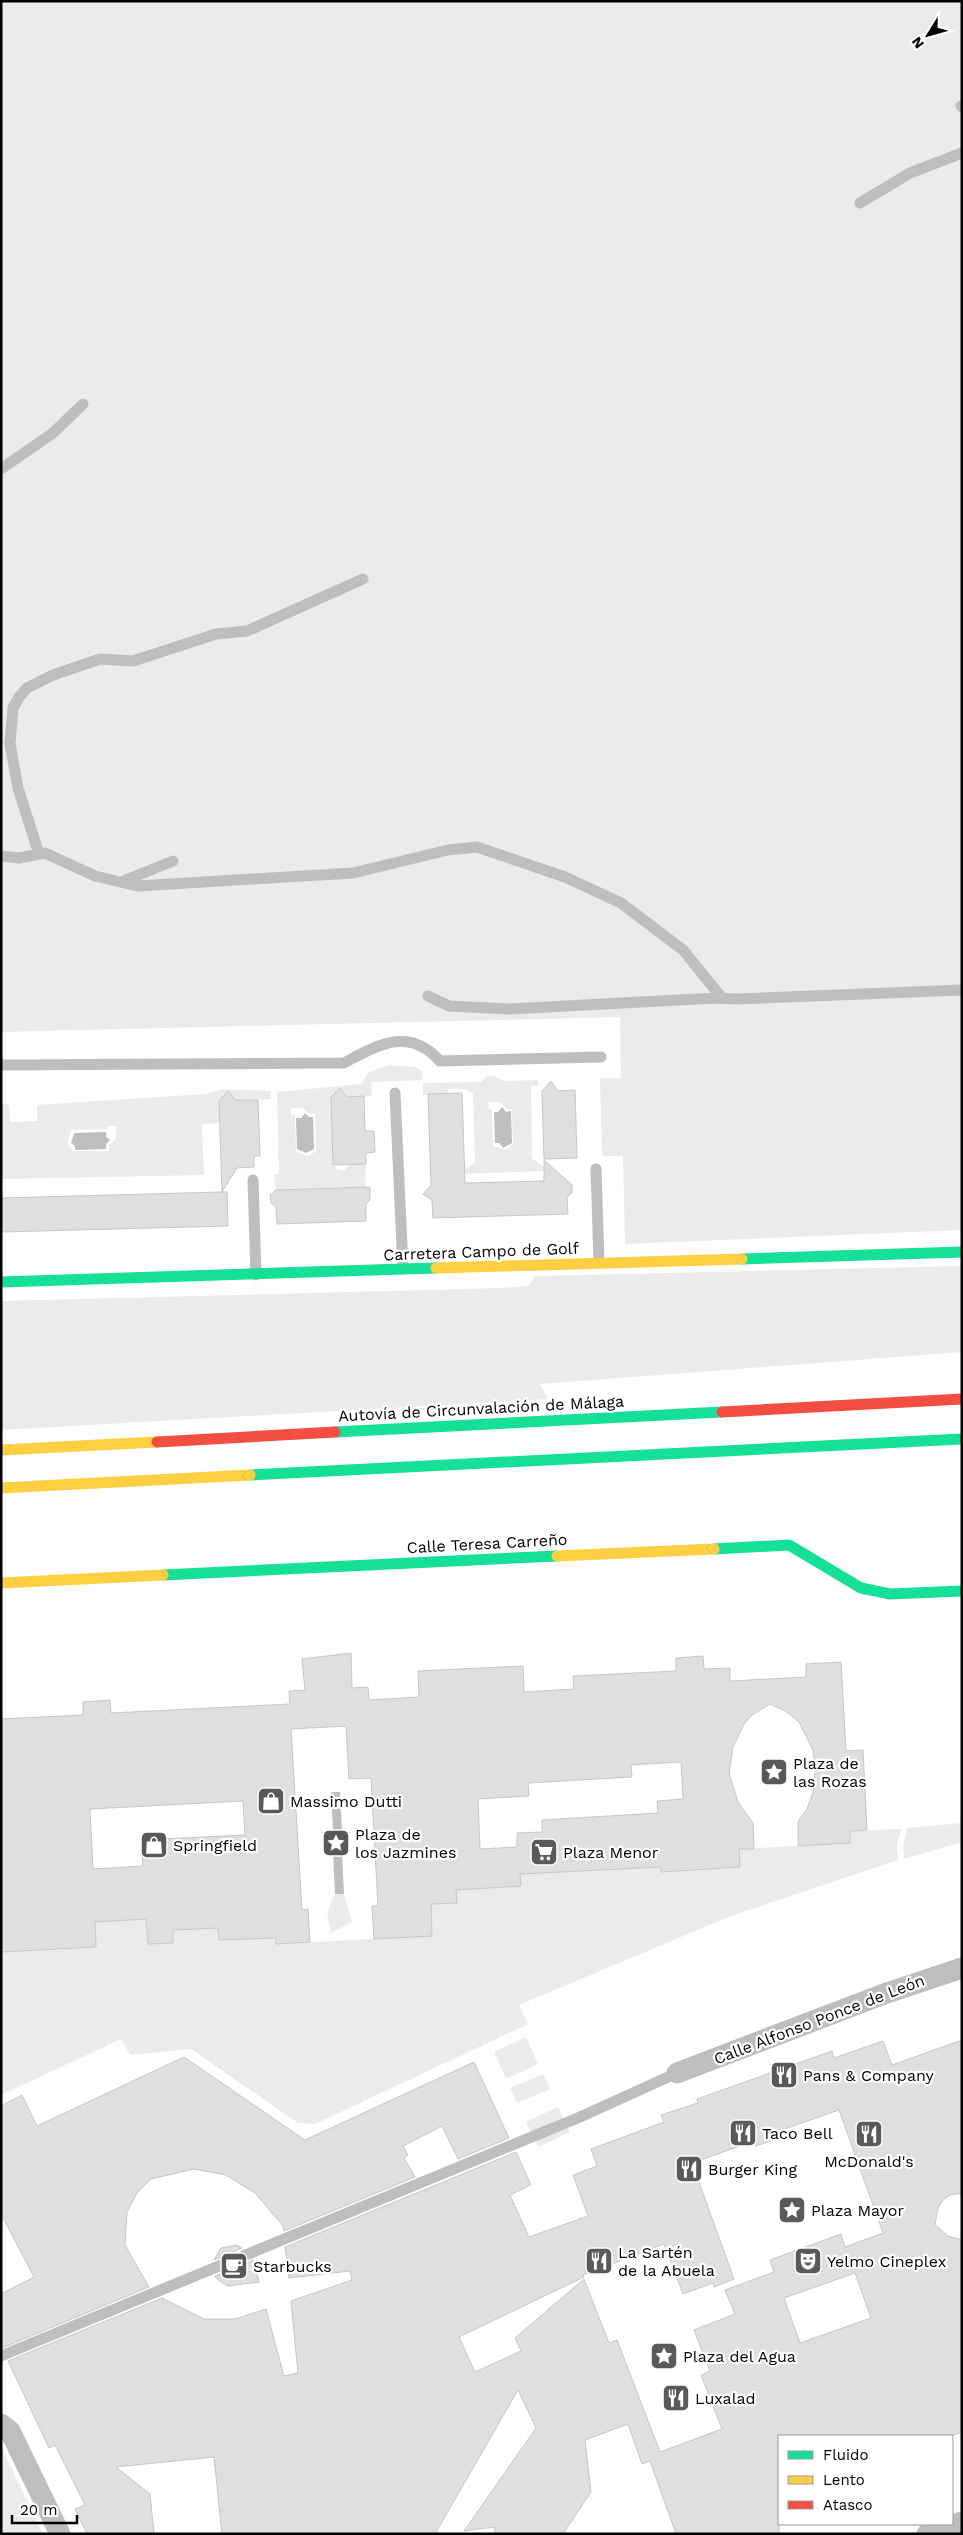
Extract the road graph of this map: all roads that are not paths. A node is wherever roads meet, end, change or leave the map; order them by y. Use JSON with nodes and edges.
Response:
{"nodes":[{"id":1,"x":962,"y":154,"type":"edge"},
{"id":2,"x":860,"y":203,"type":"dead end"},
{"id":3,"x":83,"y":404,"type":"dead end"},
{"id":4,"x":1,"y":469,"type":"edge"},
{"id":5,"x":363,"y":579,"type":"dead end"},
{"id":6,"x":39,"y":854,"type":"junction"},
{"id":7,"x":1,"y":856,"type":"edge"},
{"id":8,"x":173,"y":861,"type":"dead end"},
{"id":9,"x":121,"y":882,"type":"junction"},
{"id":10,"x":962,"y":990,"type":"edge"},
{"id":11,"x":428,"y":996,"type":"dead end"},
{"id":12,"x":722,"y":998,"type":"junction"},
{"id":13,"x":602,"y":1057,"type":"dead end"},
{"id":14,"x":1,"y":1065,"type":"edge"},
{"id":15,"x":395,"y":1093,"type":"dead end"},
{"id":16,"x":596,"y":1169,"type":"dead end"},
{"id":17,"x":253,"y":1180,"type":"dead end"},
{"id":18,"x":962,"y":1252,"type":"edge"},
{"id":19,"x":599,"y":1262,"type":"junction"},
{"id":20,"x":403,"y":1271,"type":"junction"},
{"id":21,"x":256,"y":1275,"type":"junction"},
{"id":22,"x":1,"y":1282,"type":"edge"},
{"id":23,"x":962,"y":1399,"type":"edge"},
{"id":24,"x":962,"y":1439,"type":"edge"},
{"id":25,"x":942,"y":1440,"type":"junction"},
{"id":26,"x":962,"y":1446,"type":"edge"},
{"id":27,"x":1,"y":1450,"type":"edge"},
{"id":28,"x":1,"y":1488,"type":"edge"},
{"id":29,"x":1,"y":1582,"type":"edge"},
{"id":30,"x":962,"y":1591,"type":"edge"},
{"id":31,"x":962,"y":1968,"type":"edge"},
{"id":32,"x":677,"y":2073,"type":"joint"},
{"id":33,"x":1,"y":2356,"type":"edge"},
{"id":34,"x":1,"y":2424,"type":"edge"},
{"id":35,"x":962,"y":2522,"type":"edge"},
{"id":36,"x":60,"y":2534,"type":"edge"},
{"id":37,"x":927,"y":2534,"type":"edge"}],
"edges":[{"from":1,"to":2,"type":"lane"},
{"from":3,"to":4,"type":"lane"},
{"from":5,"to":6,"type":"lane"},
{"from":6,"to":7,"type":"lane"},
{"from":6,"to":9,"type":"lane"},
{"from":8,"to":9,"type":"lane"},
{"from":9,"to":12,"type":"lane"},
{"from":10,"to":12,"type":"lane"},
{"from":11,"to":12,"type":"lane"},
{"from":13,"to":14,"type":"lane"},
{"from":15,"to":20,"type":"lane"},
{"from":16,"to":19,"type":"lane"},
{"from":17,"to":21,"type":"lane"},
{"from":18,"to":19,"type":"main road","name":"Carretera Campo de Golf"},
{"from":19,"to":20,"type":"main road","name":"Carretera Campo de Golf"},
{"from":20,"to":21,"type":"main road","name":"Carretera Campo de Golf"},
{"from":21,"to":22,"type":"main road","name":"Carretera Campo de Golf"},
{"from":23,"to":27,"type":"main road","name":"Autovía de Circunvalación de Málaga"},
{"from":24,"to":25,"type":"main road"},
{"from":25,"to":26,"type":"main road"},
{"from":25,"to":28,"type":"main road"},
{"from":29,"to":30,"type":"main road","name":"Calle Teresa Carreño"},
{"from":31,"to":32,"type":"street","name":"Calle Alfonso Ponce de León"},
{"from":32,"to":33,"type":"lane"},
{"from":34,"to":36,"type":"street"},
{"from":35,"to":37,"type":"street"}]}
